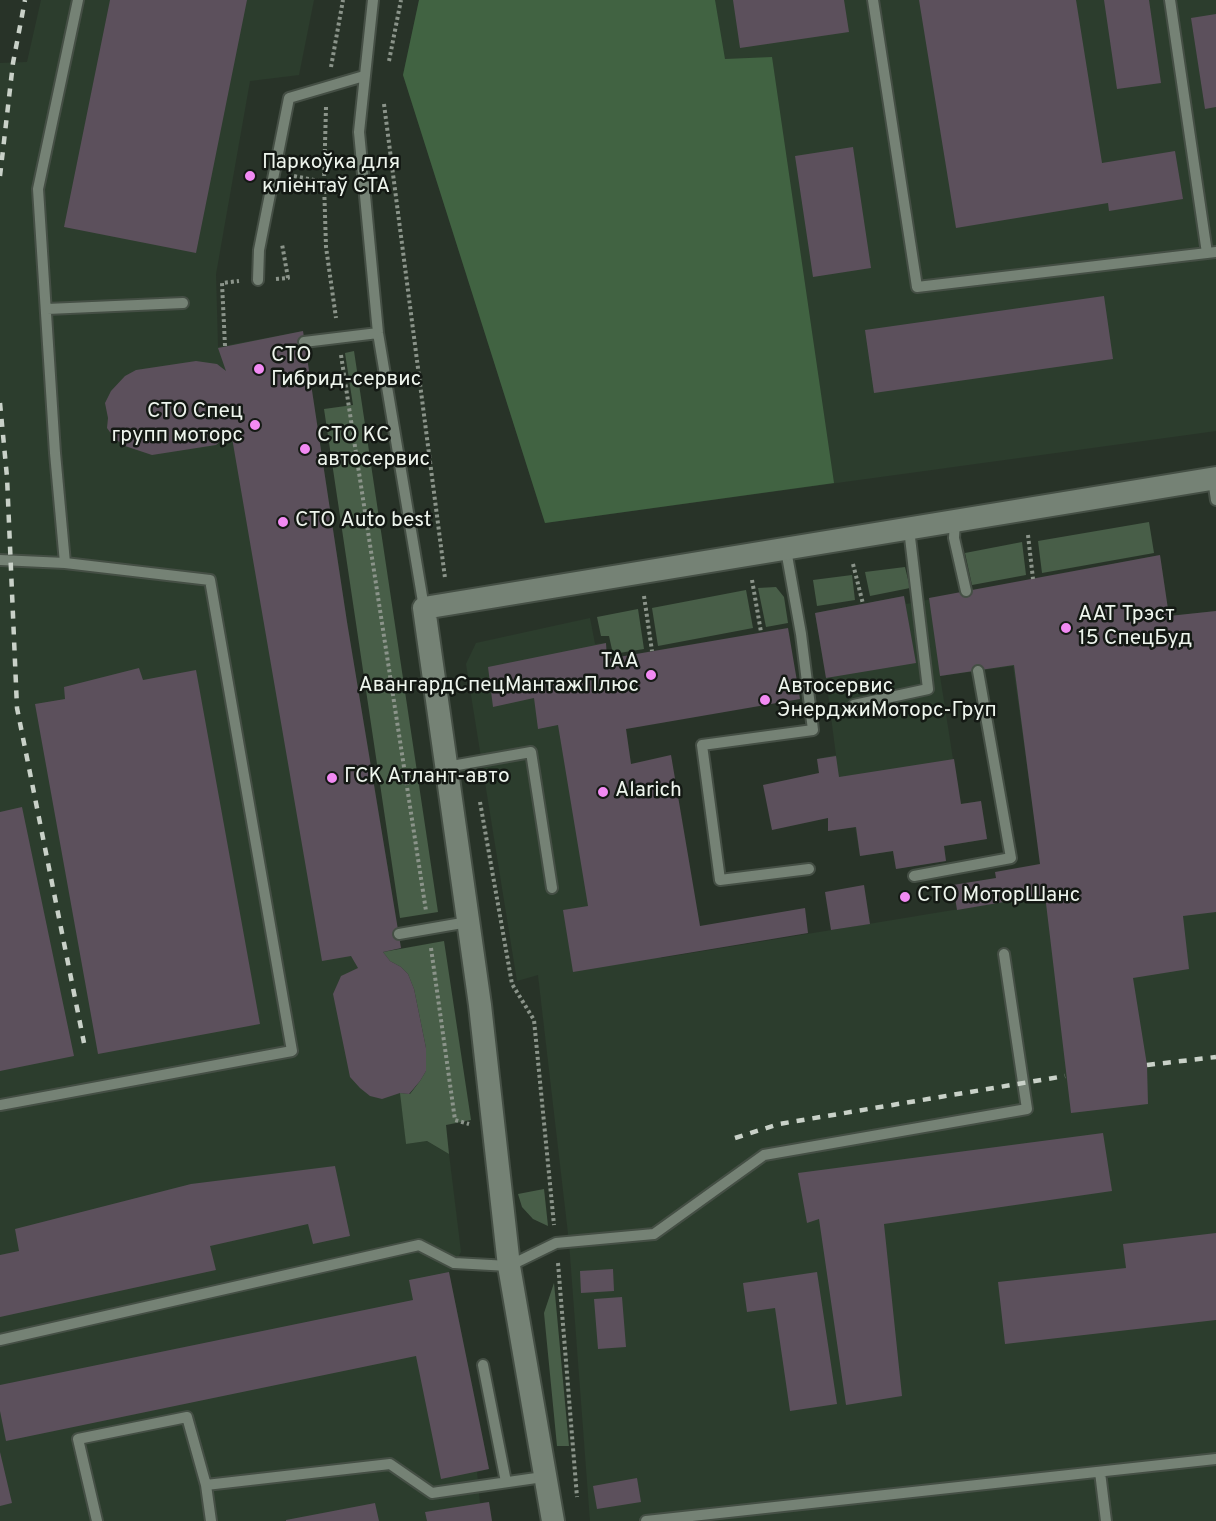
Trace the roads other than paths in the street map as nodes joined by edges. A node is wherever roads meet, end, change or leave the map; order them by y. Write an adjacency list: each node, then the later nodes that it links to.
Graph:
1 (78, 0): 9 (lane)
2 (373, 0): 5 (lane)
3 (873, 0): 6 (lane)
4 (1170, 0): 6 (lane)
5 (364, 76): 7 (lane); 10 (lane)
6 (1211, 252)
7 (258, 280)
8 (183, 303): 9 (lane)
9 (47, 309): 17 (lane)
10 (378, 333): 11 (lane); 19 (lane)
11 (304, 342)
12 (1215, 486): 13 (street)
13 (955, 521): 14 (street); 18 (lane)
14 (909, 529): 15 (street); 21 (lane)
15 (786, 550): 19 (street); 23 (lane)
16 (0, 560): 17 (lane)
17 (65, 563): 29 (lane)
18 (966, 591)
19 (424, 608): 22 (street)
20 (978, 671): 24 (lane)
21 (854, 705)
22 (446, 767): 25 (lane); 26 (street)
23 (808, 869)
24 (914, 876)
25 (552, 888)
26 (468, 922): 27 (lane); 30 (street)
27 (399, 934)
28 (1004, 954): 30 (lane)
29 (0, 1105)
30 (509, 1266): 31 (lane); 35 (street)
31 (0, 1340)
32 (483, 1365): 36 (lane)
33 (1216, 1459): 34 (lane)
34 (1100, 1472): 41 (lane); 42 (lane)
35 (543, 1477): 36 (lane); 40 (street)
36 (506, 1482): 37 (lane)
37 (206, 1485): 38 (lane); 39 (lane)
38 (97, 1521)
39 (211, 1521)
40 (552, 1521)
41 (646, 1521)
42 (1106, 1521)

